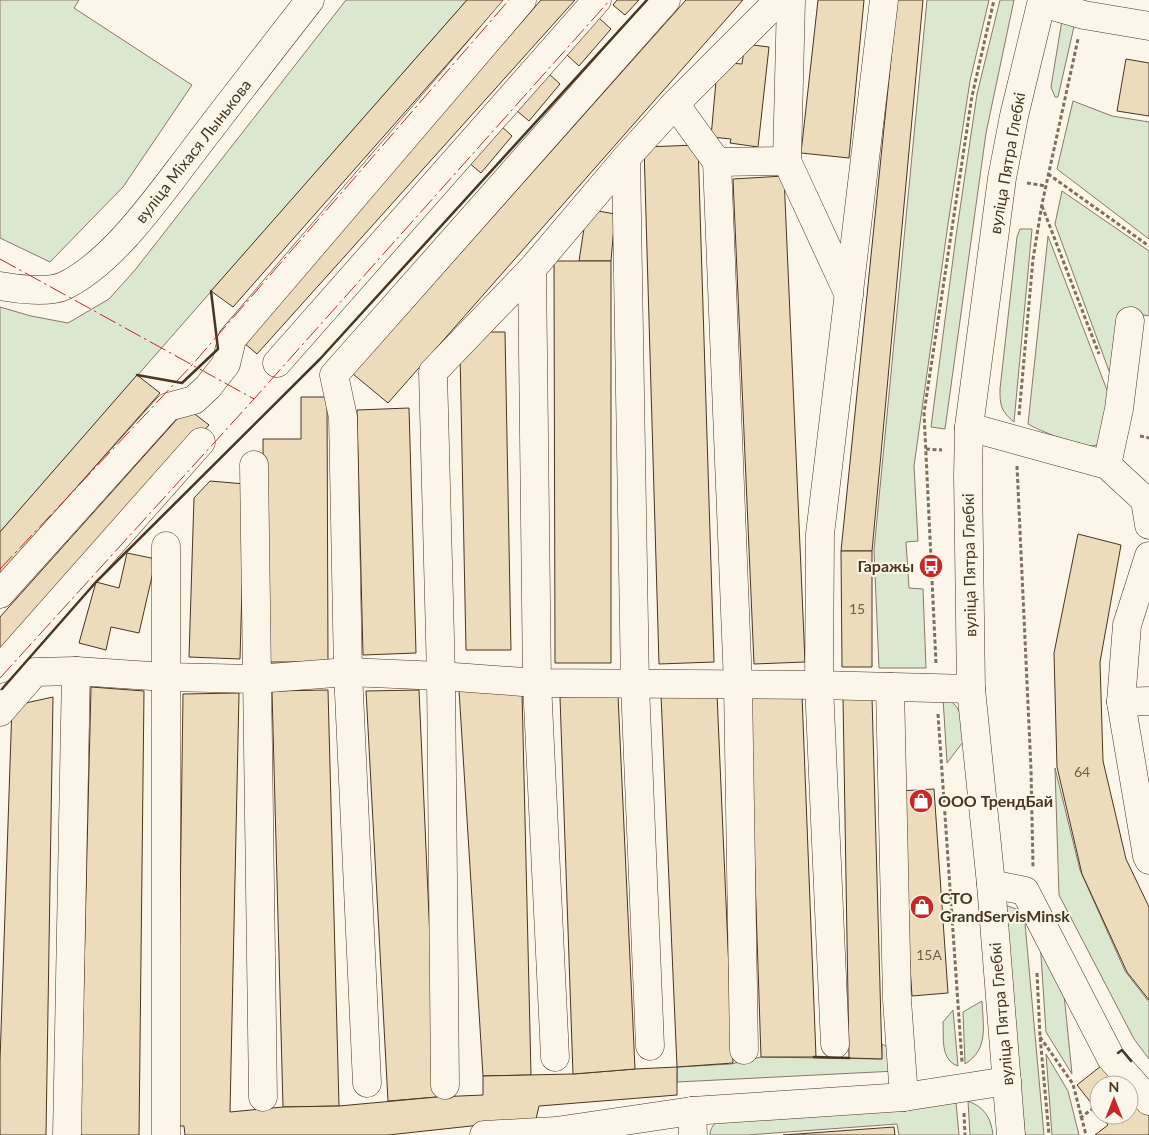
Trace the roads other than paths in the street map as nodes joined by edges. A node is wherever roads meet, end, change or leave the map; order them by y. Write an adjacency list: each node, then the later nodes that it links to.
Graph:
1 (310, 0): 15 (main road, вуліца Міхася Лынькова)
2 (522, 0): 26 (main road)
3 (597, 0): 18 (main road)
4 (666, 0): 29 (main road)
5 (779, 0): 10 (main road)
6 (792, 0): 12 (main road)
7 (884, 0): 16 (main road)
8 (1042, 1): 9 (main road); 19 (main road, вуліца Пятра Глебкі)
9 (1149, 26)
10 (675, 104): 11 (main road); 13 (main road)
11 (626, 158): 14 (main road); 34 (main road)
12 (787, 161): 13 (main road); 16 (main road)
13 (717, 162): 35 (main road)
14 (532, 269): 30 (main road); 33 (main road)
15 (0, 286)
16 (849, 295): 36 (main road)
17 (1130, 321): 22 (main road)
18 (277, 363)
19 (969, 427): 22 (main road); 38 (main road, вуліца Пятра Глебкі)
20 (200, 442): 27 (main road)
21 (254, 465): 32 (main road)
22 (1107, 465): 23 (main road)
23 (1148, 508)
24 (166, 546): 31 (main road)
25 (1149, 556): 40 (main road)
26 (0, 594)
27 (0, 669)
28 (76, 671): 31 (main road); 41 (main road); 55 (main road)
29 (348, 672): 30 (main road); 32 (main road); 49 (main road)
30 (441, 676): 33 (main road); 50 (main road)
31 (166, 677): 32 (main road); 56 (main road)
32 (256, 679): 51 (main road)
33 (538, 683): 34 (main road); 47 (main road)
34 (636, 685): 35 (main road); 45 (main road)
35 (738, 685): 36 (main road); 46 (main road)
36 (819, 686): 37 (main road); 44 (main road)
37 (890, 687): 38 (main road); 52 (main road)
38 (971, 689): 43 (main road, вуліца Пятра Глебкі)
39 (1149, 701): 40 (main road)
40 (1122, 702): 42 (main road)
41 (0, 712)
42 (1149, 860)
43 (991, 884): 48 (main road, вуліца Пятра Глебкі); 53 (main road)
44 (835, 1044)
45 (650, 1046)
46 (744, 1050)
47 (554, 1057)
48 (1007, 1081): 52 (main road); 58 (main road, вуліца Пятра Глебкі)
49 (367, 1083)
50 (445, 1085)
51 (263, 1097)
52 (904, 1097): 54 (main road)
53 (1149, 1101)
54 (692, 1123): 57 (main road)
55 (67, 1135)
56 (166, 1135)
57 (484, 1135)
58 (1011, 1135)

